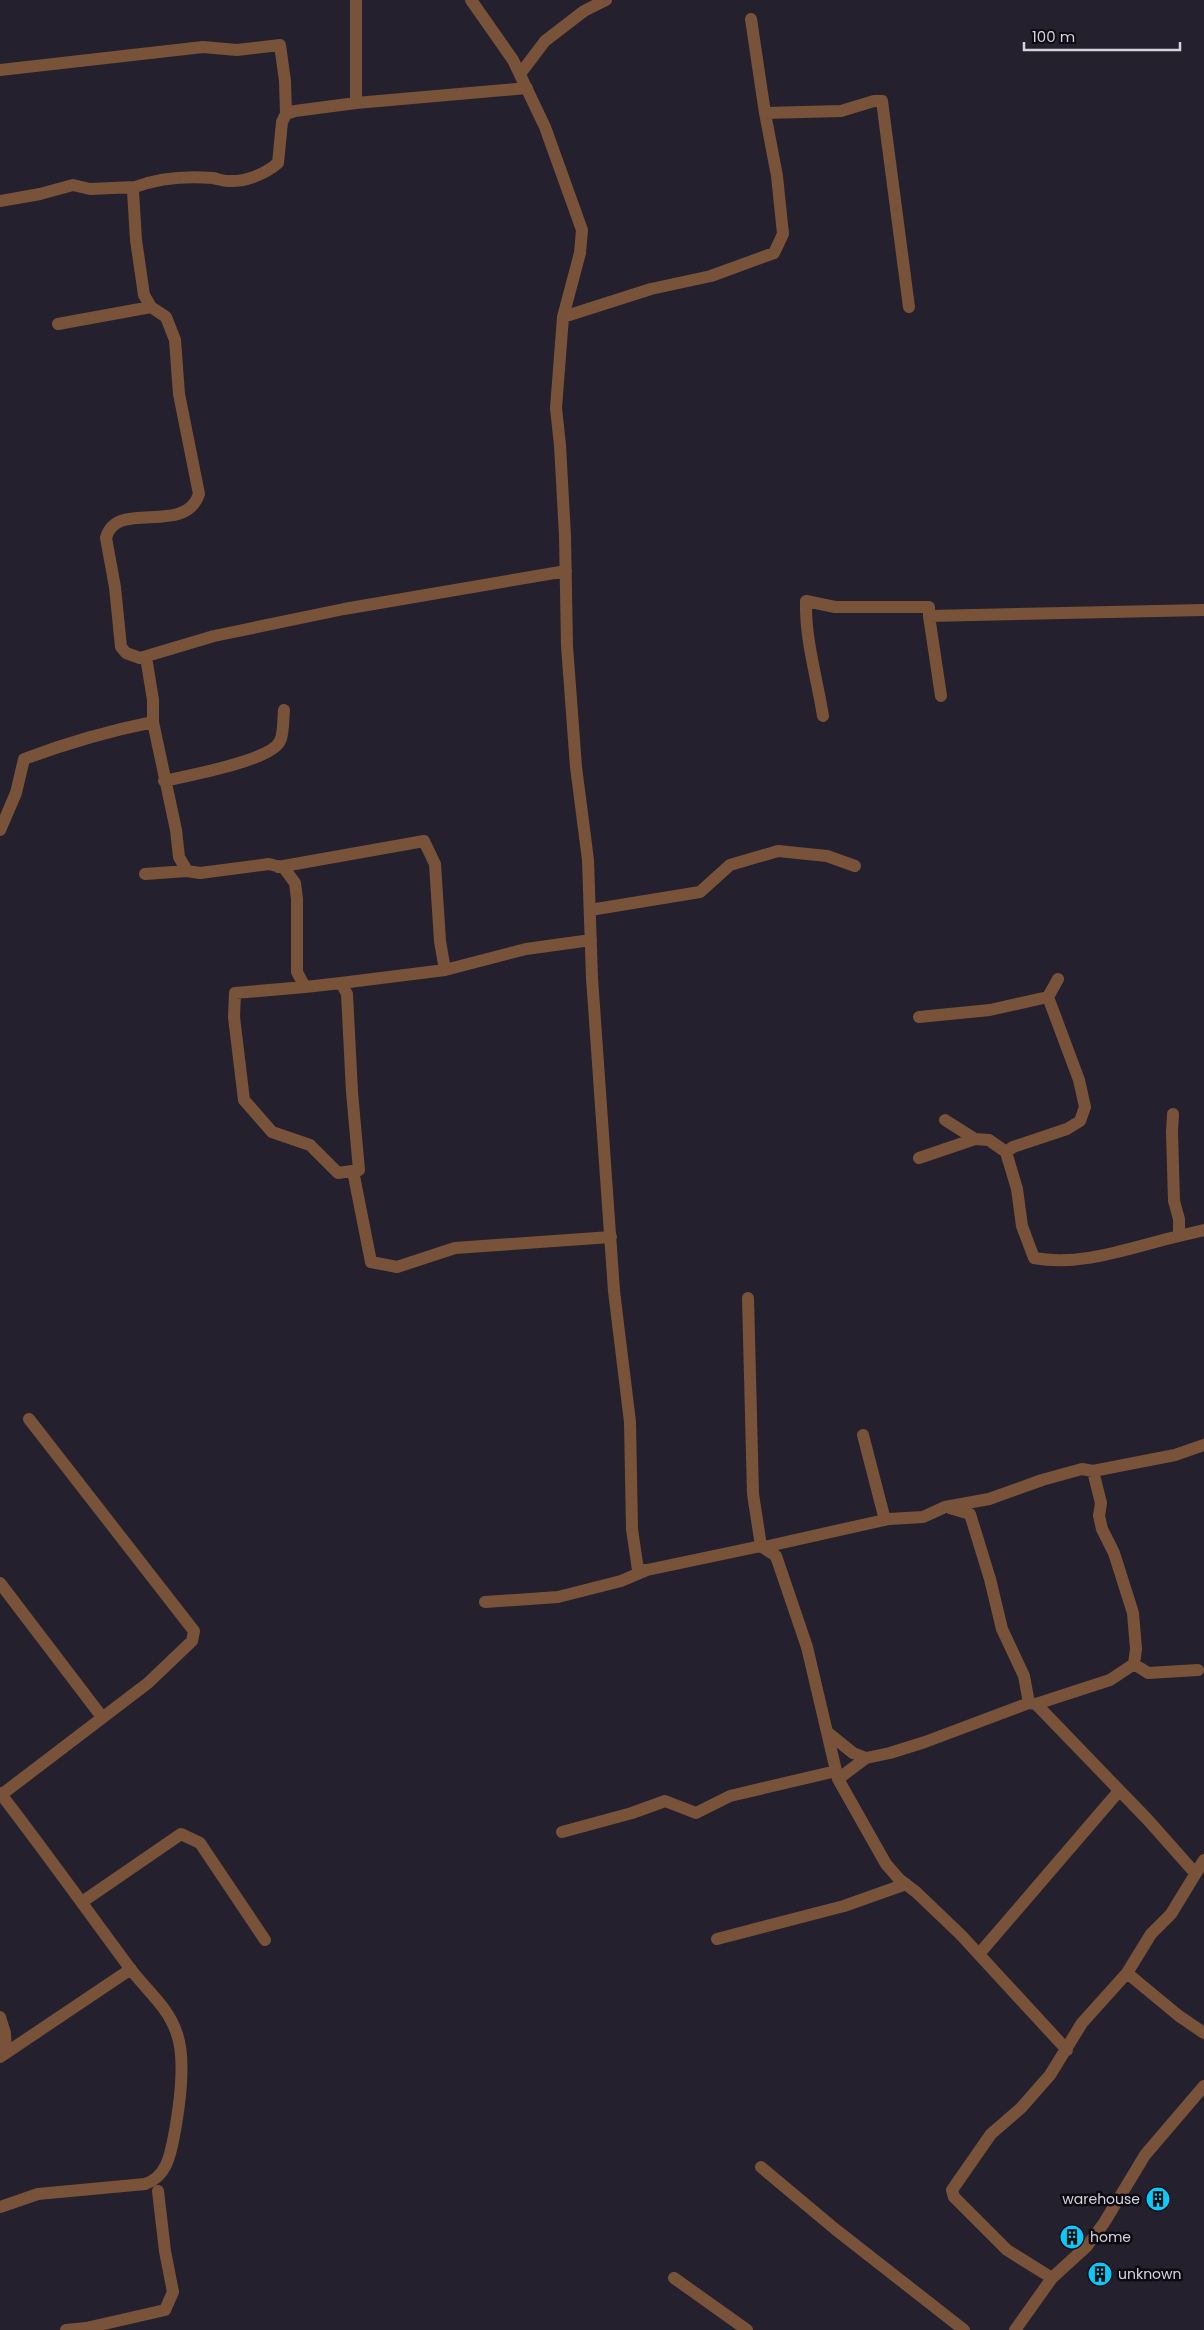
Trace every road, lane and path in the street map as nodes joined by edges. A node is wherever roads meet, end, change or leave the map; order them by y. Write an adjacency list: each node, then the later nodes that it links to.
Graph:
1 (356, 0): 8 (street)
2 (471, 0): 6 (street)
3 (606, 0): 6 (street)
4 (751, 20): 9 (street)
5 (0, 70): 10 (street)
6 (520, 74): 7 (street)
7 (527, 88): 8 (street); 15 (street)
8 (356, 103): 10 (street)
9 (765, 113): 13 (street); 15 (street)
10 (286, 114): 11 (street)
11 (135, 187): 12 (street); 14 (street)
12 (0, 200)
13 (909, 307)
14 (151, 308): 16 (street); 20 (street)
15 (563, 317): 17 (street)
16 (58, 324)
17 (566, 571): 20 (street); 31 (street)
18 (1204, 610): 19 (street)
19 (929, 616): 21 (street); 23 (street)
20 (146, 657): 24 (street)
21 (941, 696)
22 (284, 710): 25 (street)
23 (823, 716)
24 (153, 722): 25 (street); 26 (street)
25 (164, 781): 29 (street)
26 (0, 830)
27 (856, 866): 31 (street)
28 (278, 867): 29 (street); 33 (street); 36 (street)
29 (187, 871): 30 (street)
30 (146, 874)
31 (590, 910): 32 (street)
32 (591, 940): 33 (street); 47 (street)
33 (445, 970): 35 (street)
34 (1058, 978): 37 (street)
35 (341, 983): 36 (street); 44 (street)
36 (305, 987): 44 (street)
37 (1048, 997): 38 (street); 42 (street)
38 (918, 1017)
39 (1173, 1114): 46 (street)
40 (944, 1120): 41 (street)
41 (975, 1139): 42 (street); 43 (street)
42 (1006, 1152): 46 (street)
43 (919, 1158)
44 (353, 1171): 47 (street)
45 (1204, 1230): 46 (street)
46 (1179, 1236)
47 (610, 1237): 56 (street)
48 (748, 1298): 55 (street)
49 (29, 1419): 62 (street)
50 (863, 1435): 54 (street)
51 (1204, 1445): 52 (street)
52 (1093, 1471): 53 (street); 59 (street)
53 (945, 1507): 54 (street); 61 (street)
54 (885, 1520): 55 (street)
55 (762, 1546): 56 (street); 63 (street)
56 (646, 1570): 58 (street)
57 (0, 1583): 62 (street)
58 (485, 1602)
59 (1134, 1664): 60 (street); 61 (street)
60 (1197, 1670)
61 (1032, 1703): 64 (street); 66 (street)
62 (102, 1717): 67 (street)
63 (827, 1732): 64 (street); 65 (street)
64 (866, 1758): 65 (street)
65 (837, 1775): 68 (street); 71 (street)
66 (1119, 1790): 70 (street); 75 (street)
67 (1, 1794): 72 (street)
68 (562, 1832)
69 (1204, 1860): 70 (street)
70 (1195, 1873): 77 (street)
71 (906, 1884): 73 (street); 75 (street)
72 (82, 1902): 74 (street); 76 (street)
73 (717, 1939)
74 (265, 1940)
75 (979, 1954): 80 (street)
76 (130, 1970): 81 (street); 85 (street)
77 (1127, 1973): 79 (street); 80 (street)
78 (0, 2017): 81 (street)
79 (1204, 2033)
80 (1067, 2050): 87 (street)
81 (3, 2055)
82 (1204, 2086): 87 (street)
83 (761, 2167): 91 (street)
84 (158, 2190): 88 (street)
85 (0, 2207)
86 (674, 2278): 90 (street)
87 (1052, 2278): 92 (street)
88 (86, 2329): 89 (street)
89 (66, 2330)
90 (748, 2330)
91 (964, 2330)
92 (1015, 2330)

